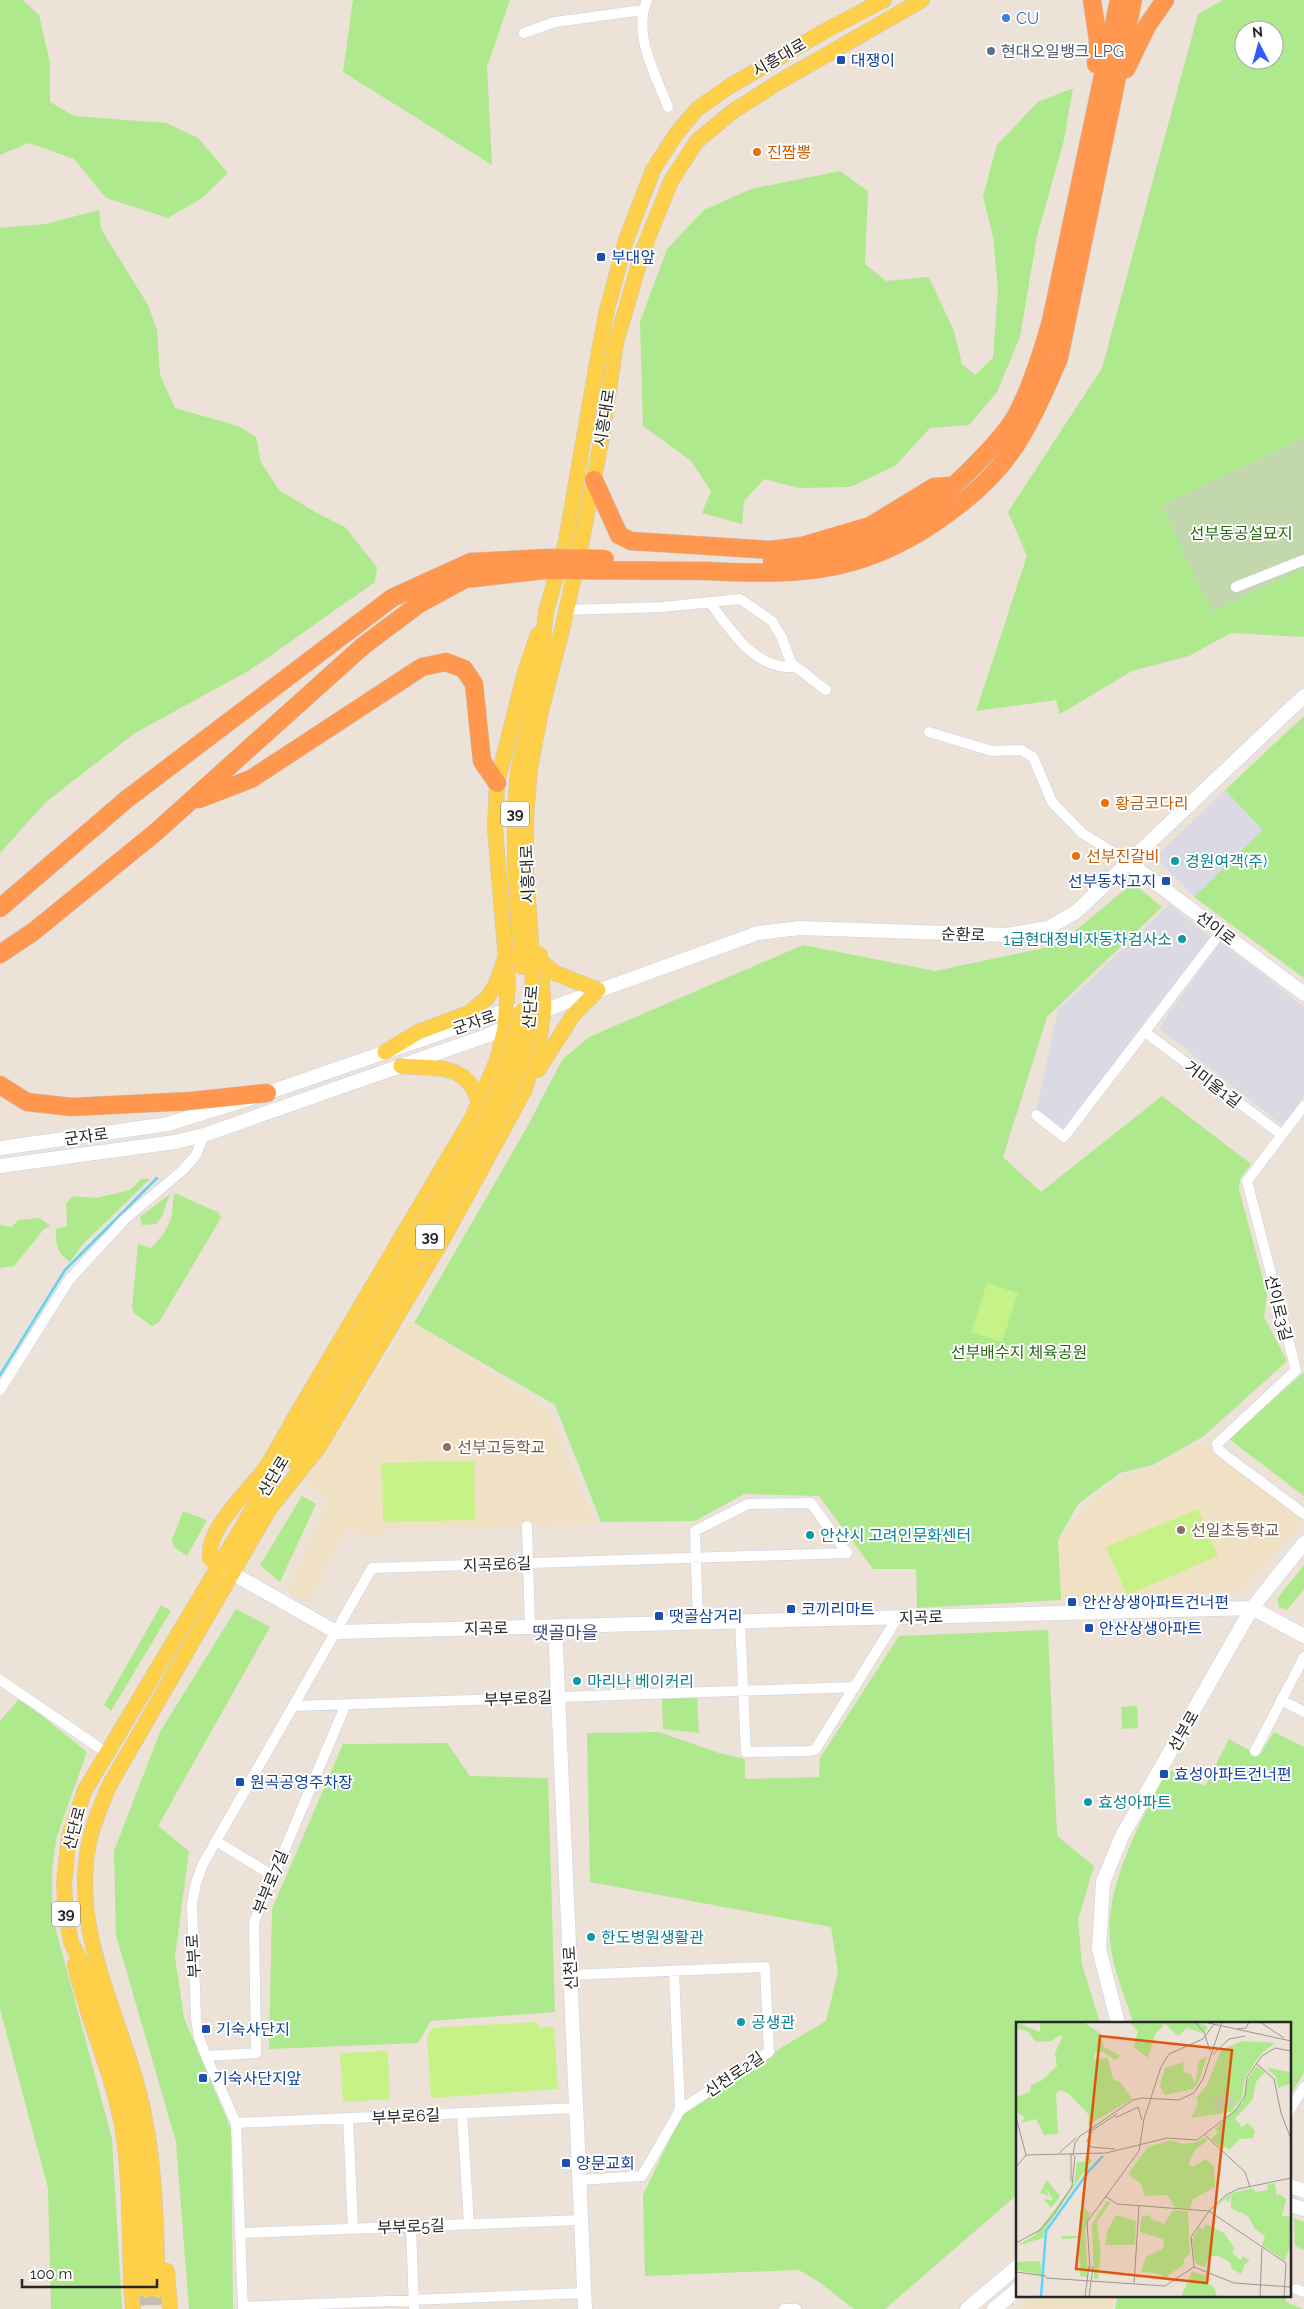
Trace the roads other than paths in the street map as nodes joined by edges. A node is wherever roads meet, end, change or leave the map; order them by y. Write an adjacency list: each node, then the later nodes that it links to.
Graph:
1 (884, 0): 20 (main road, 시흥대로 / 39)
2 (922, 0): 12 (main road, 시흥대로 / 39)
3 (1092, 0): 10 (highway)
4 (1119, 0): 10 (highway)
5 (1133, 0): 11 (highway)
6 (1165, 0): 11 (highway)
7 (645, 5): 8 (street); 9 (street)
8 (524, 32)
9 (668, 107)
10 (1092, 125): 13 (highway)
11 (1102, 151): 16 (highway)
12 (594, 480): 13 (highway); 19 (main road, 시흥대로 / 39)
13 (954, 485): 16 (highway)
14 (1304, 560): 17 (street)
15 (545, 564): 16 (highway, bridge); 28 (highway); 30 (highway)
16 (707, 566)
17 (1236, 587)
18 (710, 603): 19 (street); 23 (street); 24 (street)
19 (567, 610): 21 (main road, 시흥대로 / 39)
20 (546, 612): 22 (main road, 시흥대로 / 39); 27 (main road)
21 (562, 630): 22 (main road, 시흥대로 / 39); 35 (main road)
22 (547, 664): 35 (main road, 시흥대로 / 39)
23 (790, 666)
24 (826, 690)
25 (1304, 696): 29 (main road, 순환로)
26 (929, 732): 29 (street)
27 (496, 783): 28 (highway); 34 (main road)
28 (189, 802): 31 (highway)
29 (1128, 862): 32 (main road, 선이로); 37 (main road, 순환로)
30 (0, 908)
31 (33, 932): 33 (highway); 36 (highway)
32 (1221, 932): 38 (main road, 선이로); 43 (street)
33 (0, 954)
34 (507, 958): 35 (main road); 40 (main road); 45 (main road)
35 (532, 966): 37 (main road); 39 (main road); 63 (main road, 산단로 / 39, bridge)
36 (0, 969)
37 (598, 990): 39 (main road, 순환로); 51 (main road)
38 (1304, 994)
39 (544, 1009): 40 (main road, 군자로); 42 (main road, 군자로); 48 (main road)
40 (506, 1012): 41 (main road, 군자로); 42 (main road)
41 (466, 1025): 44 (main road); 45 (main road, 군자로)
42 (505, 1028): 44 (main road, 군자로); 46 (main road)
43 (1145, 1032): 54 (street); 56 (street, 거미울1길)
44 (471, 1041): 47 (main road, 군자로)
45 (385, 1052): 50 (main road, 군자로)
46 (496, 1063): 48 (main road); 52 (main road)
47 (401, 1066): 52 (main road); 55 (main road, 군자로)
48 (530, 1074): 51 (main road)
49 (0, 1085): 50 (highway)
50 (267, 1093): 57 (main road, 군자로)
51 (523, 1094): 63 (main road)
52 (479, 1104): 62 (main road)
53 (1304, 1106): 56 (street, 선이로3길)
54 (1036, 1115)
55 (204, 1134): 58 (main road, 군자로); 61 (street)
56 (1282, 1135): 64 (street, 선이로3길)
57 (0, 1148)
58 (36, 1161): 59 (main road, 군자로); 60 (main road)
59 (0, 1166)
60 (0, 1172)
61 (0, 1390)
62 (288, 1430): 63 (main road); 69 (main road)
63 (264, 1504): 69 (main road, 산단로 / 39); 70 (main road, 산단로 / 39)
64 (1304, 1514)
65 (527, 1526): 68 (street)
66 (1304, 1543): 71 (main road, 선부로)
67 (696, 1558): 67 (street, 지곡로6길); 68 (street, 지곡로6길); 74 (street)
68 (528, 1563): 76 (street); 77 (street, 지곡로6길)
69 (218, 1566): 70 (main road); 89 (main road, 산단로 / 39)
70 (234, 1574): 77 (main road); 92 (main road, 산단로 / 39)
71 (1252, 1608): 72 (main road, 지곡로); 78 (main road, 지곡로); 95 (main road, 선부로)
72 (898, 1617): 73 (main road, 지곡로); 81 (street)
73 (740, 1622): 74 (main road, 지곡로); 82 (street)
74 (698, 1623): 75 (main road, 지곡로)
75 (555, 1626): 76 (main road, 지곡로); 83 (main road, 신천로)
76 (530, 1627): 77 (main road, 지곡로)
77 (336, 1632): 86 (street, 부부로)
78 (1304, 1636)
79 (1304, 1657): 84 (street)
80 (0, 1680): 89 (street)
81 (855, 1687): 82 (street, 부부로8길); 82 (street)
82 (744, 1691): 83 (street, 부부로8길)
83 (558, 1697): 85 (street, 부부로8길); 94 (main road, 신천로)
84 (1282, 1700): 87 (street); 88 (street)
85 (346, 1704): 86 (street, 부부로8길); 91 (street, 부부로7길)
86 (293, 1706): 90 (street, 부부로)
87 (1304, 1712)
88 (1255, 1751)
89 (106, 1753): 115 (main road, 산단로 / 39)
90 (216, 1841): 91 (street); 96 (street, 부부로)
91 (272, 1875): 96 (street, 부부로7길)
92 (90, 1935): 115 (main road, 산단로 / 39); 119 (main road)
93 (674, 1971): 94 (street, 신천로2길); 100 (street, 신천로2길); 100 (street, 신천로2길)
94 (570, 1975): 99 (main road, 신천로)
95 (1118, 2022)
96 (206, 2056): 103 (street, 부부로)
97 (1304, 2087): 98 (street)
98 (1292, 2107)
99 (576, 2108): 101 (street, 부부로6길); 104 (main road, 신천로)
100 (680, 2110): 104 (street, 신천로2길)
101 (462, 2113): 102 (street, 부부로6길); 108 (street)
102 (348, 2118): 103 (street, 부부로6길); 110 (street)
103 (236, 2124): 111 (street, 부부로)
104 (580, 2180): 107 (main road, 신천로)
105 (1292, 2187): 106 (main road)
106 (1304, 2191)
107 (581, 2220): 108 (street, 부부로5길); 114 (main road, 신천로)
108 (469, 2224): 109 (street, 부부로5길)
109 (411, 2226): 110 (street, 부부로5길); 116 (street)
110 (353, 2228): 111 (street, 부부로5길)
111 (240, 2233): 117 (street, 부부로)
112 (1016, 2268): 123 (main road)
113 (1016, 2291): 124 (main road)
114 (584, 2292): 116 (street); 120 (main road, 신천로)
115 (142, 2296): 118 (main road)
116 (414, 2304): 117 (street)
117 (243, 2308)
118 (139, 2309)
119 (170, 2309)
120 (585, 2309)
121 (784, 2309): 122 (street)
122 (796, 2309)
123 (967, 2309)
124 (994, 2309)

